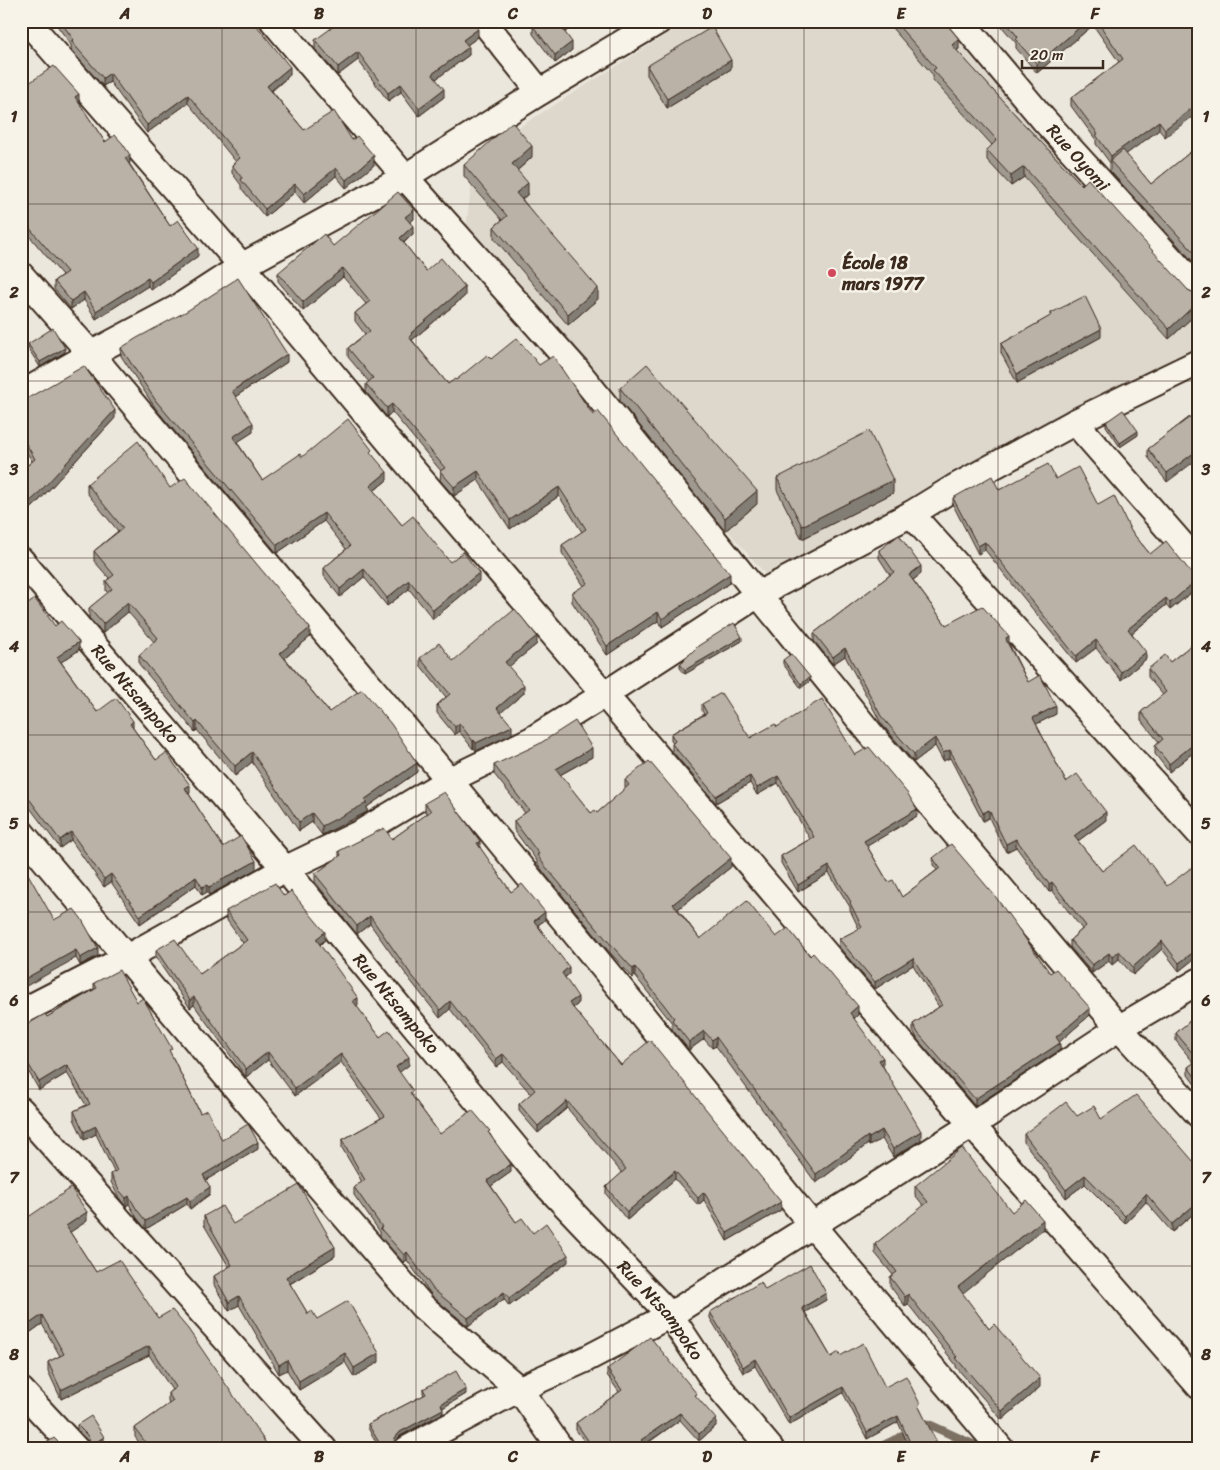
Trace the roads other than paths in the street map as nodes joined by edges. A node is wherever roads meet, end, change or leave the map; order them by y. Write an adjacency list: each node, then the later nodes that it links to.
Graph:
1 (27, 21): 8 (street)
2 (273, 21): 7 (street)
3 (483, 21): 6 (street)
4 (660, 21): 6 (street)
5 (961, 21): 10 (street, Rue Oyomi)
6 (540, 92): 7 (street)
7 (405, 177): 8 (street); 18 (street)
8 (242, 266): 11 (street); 19 (street)
9 (21, 275): 11 (street)
10 (1199, 290)
11 (91, 354): 13 (street); 20 (street)
12 (1199, 362): 14 (street)
13 (21, 394)
14 (1075, 422): 15 (street); 17 (street)
15 (911, 514): 18 (street); 22 (street)
16 (21, 560): 23 (street, Rue Ntsampoko)
17 (1199, 564)
18 (759, 594): 19 (street); 27 (street)
19 (605, 694): 20 (street); 30 (street)
20 (449, 780): 23 (street); 31 (street)
21 (21, 832): 24 (street)
22 (1199, 834)
23 (285, 869): 24 (street); 32 (street, Rue Ntsampoko)
24 (126, 958): 26 (street); 34 (street)
25 (1199, 981): 27 (street)
26 (21, 1012)
27 (1119, 1028): 29 (street); 30 (street)
28 (21, 1110): 37 (street)
29 (1199, 1116)
30 (972, 1125): 31 (street); 33 (street)
31 (812, 1225): 32 (street); 41 (street)
32 (670, 1315): 34 (street); 40 (street, Rue Ntsampoko)
33 (1199, 1386)
34 (518, 1389): 38 (street); 39 (street)
35 (21, 1390): 36 (street)
36 (76, 1449)
37 (324, 1449)
38 (408, 1449)
39 (561, 1449)
40 (771, 1449)
41 (1001, 1449)

